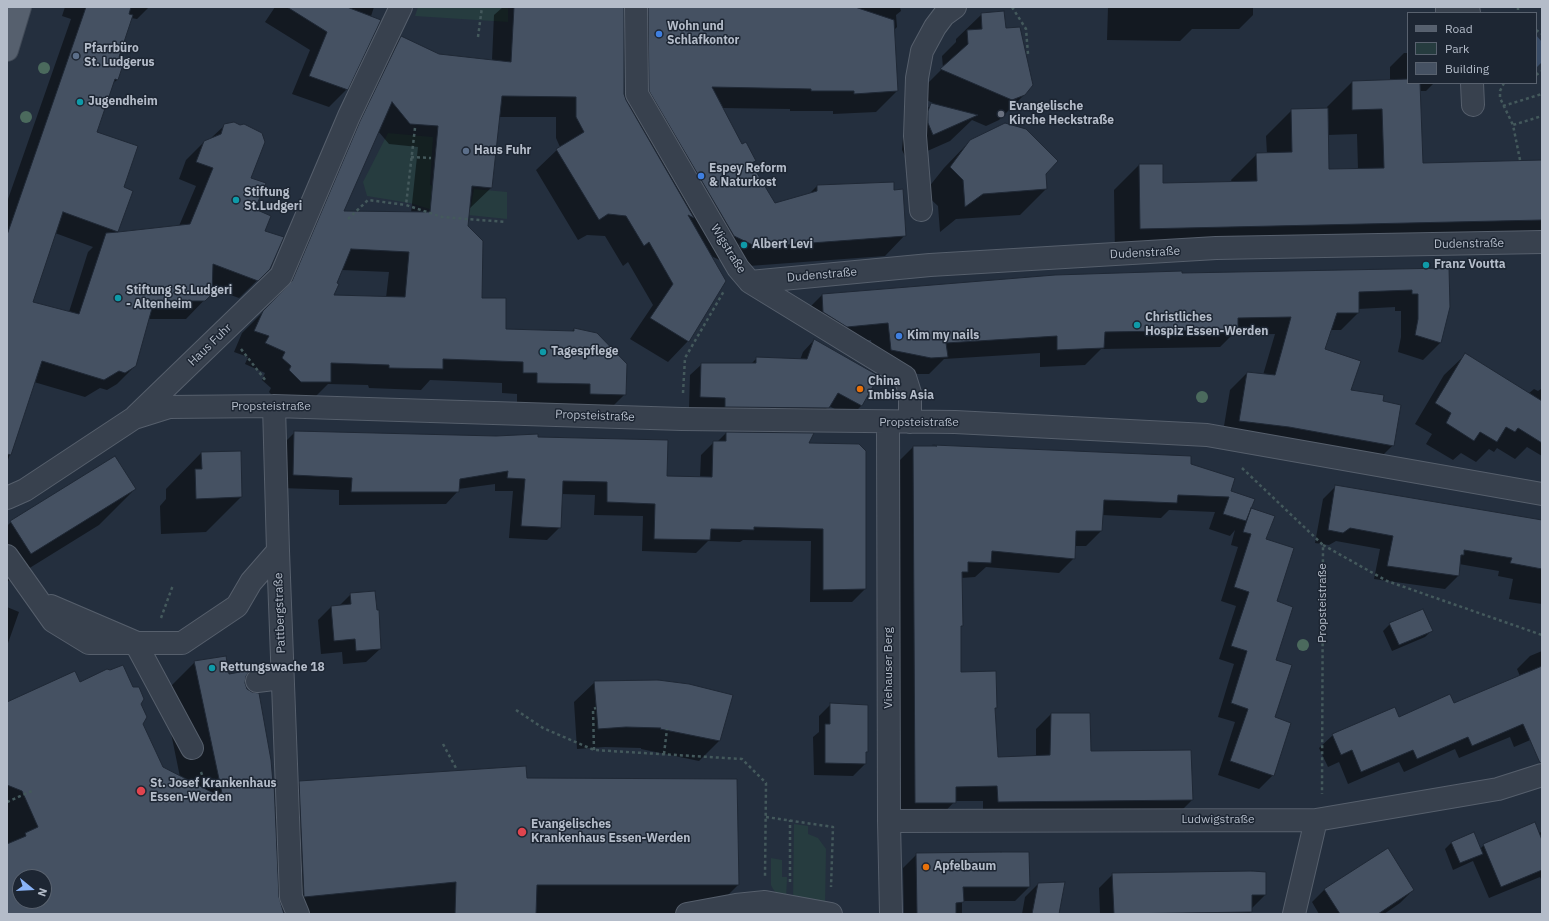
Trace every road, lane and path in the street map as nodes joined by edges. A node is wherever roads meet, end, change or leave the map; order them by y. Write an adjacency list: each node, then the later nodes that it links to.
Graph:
1 (401, 7): 29 (street, Haus Fuhr)
2 (482, 7): 7 (path)
3 (636, 7): 26 (street, Wigstraße)
4 (955, 7): 22 (street)
5 (1012, 7): 9 (path)
6 (17, 11): 8 (main road)
7 (478, 37)
8 (7, 50)
9 (1028, 54)
10 (1472, 84): 13 (street)
11 (1504, 84): 14 (path)
12 (1542, 94): 14 (path)
13 (1473, 105)
14 (1503, 106): 16 (path)
15 (1542, 116): 16 (path)
16 (1513, 125): 20 (path)
17 (415, 128): 18 (path)
18 (412, 157): 19 (path); 21 (path)
19 (431, 158)
20 (1520, 160)
21 (406, 205): 23 (path); 24 (path)
22 (921, 210)
23 (348, 219)
24 (506, 222)
25 (1542, 242): 26 (street, Dudenstraße)
26 (744, 275): 30 (path); 31 (street, Wigstraße)
27 (238, 345): 28 (path)
28 (274, 406): 29 (street, Propsteistraße); 30 (street, Propsteistraße); 37 (street, Pattbergstraße)
29 (134, 418): 35 (street, Propsteistraße)
30 (682, 419): 32 (street, Propsteistraße)
31 (910, 422): 32 (street, Propsteistraße); 34 (street, Propsteistraße)
32 (888, 423): 58 (street, Viehauser Berg)
33 (1236, 462): 36 (path)
34 (1542, 494)
35 (7, 498)
36 (1323, 545): 40 (path); 57 (path, Propsteistraße)
37 (278, 551): 41 (street); 42 (street, Pattbergstraße)
38 (7, 556): 41 (street)
39 (173, 585): 41 (path)
40 (1542, 635)
41 (144, 642): 48 (street)
42 (282, 678): 43 (street); 61 (street, Pattbergstraße)
43 (257, 681)
44 (596, 708): 49 (path)
45 (516, 710): 49 (path)
46 (667, 729): 50 (path)
47 (443, 744): 51 (path)
48 (192, 748)
49 (594, 750): 50 (path)
50 (664, 754): 55 (path)
51 (457, 770)
52 (1542, 776): 57 (street, Ludwigstraße)
53 (34, 790): 54 (path)
54 (7, 802)
55 (766, 817): 56 (path); 59 (path)
56 (790, 820): 60 (path); 63 (path)
57 (1316, 820): 58 (street, Ludwigstraße); 65 (street)
58 (889, 821): 64 (street, Viehauser Berg)
59 (765, 902): 60 (street); 62 (street)
60 (790, 907): 63 (street)
61 (298, 914)
62 (687, 914)
63 (831, 914)
64 (891, 914)
65 (1294, 914)

